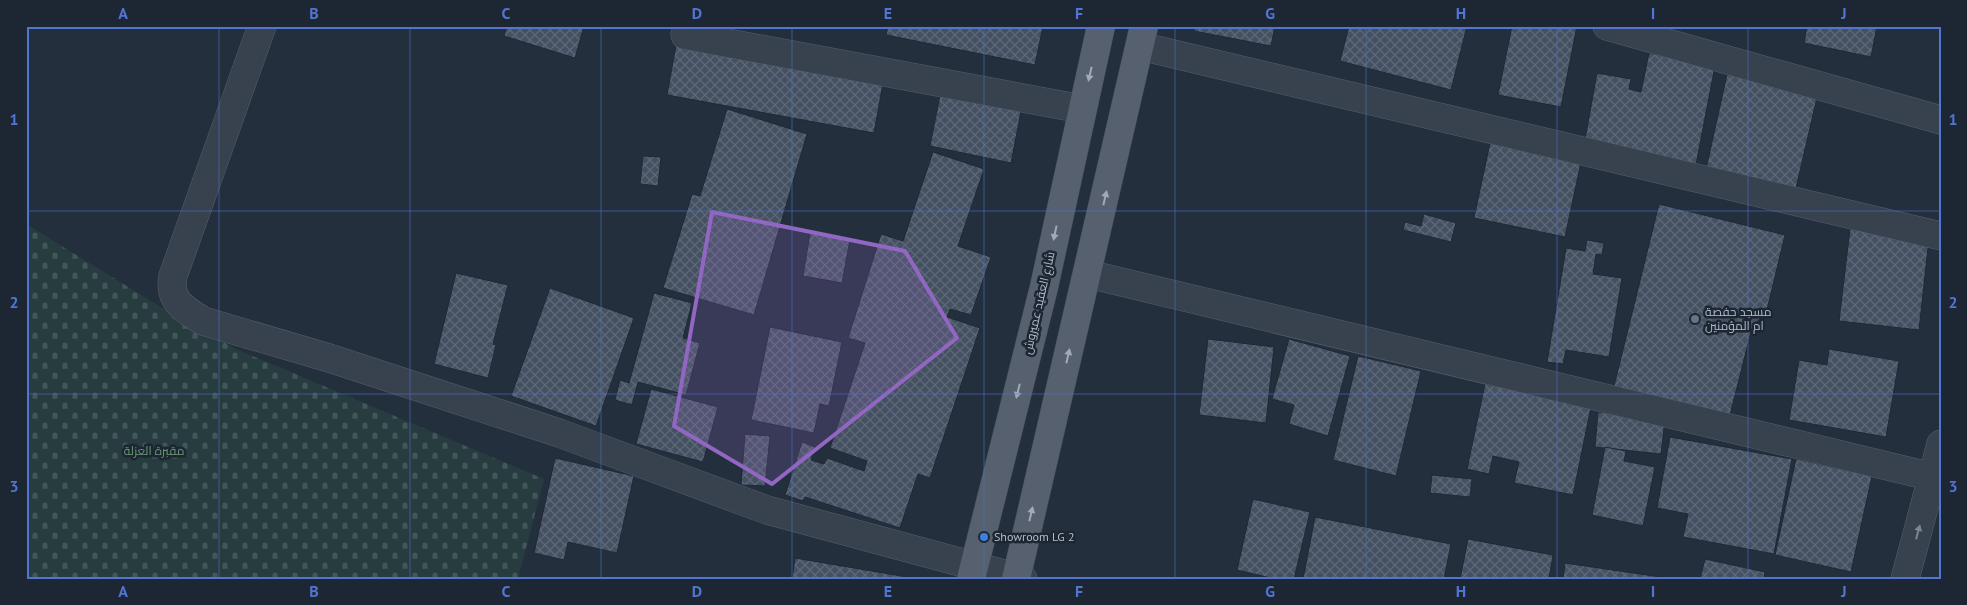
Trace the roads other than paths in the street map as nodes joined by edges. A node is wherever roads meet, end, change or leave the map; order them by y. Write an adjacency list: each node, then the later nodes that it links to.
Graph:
1 (262, 26): 12 (street)
2 (1100, 26): 6 (main road, شارع العقيد عميروش, one-way to 6)
3 (1607, 26): 7 (street)
4 (686, 35): 6 (street)
5 (1142, 36): 8 (street); 9 (main road, one-way to 5)
6 (1082, 109): 12 (main road, شارع العقيد عميروش, one-way to 12)
7 (1941, 120)
8 (1941, 236)
9 (1088, 274): 11 (street); 13 (main road, one-way to 9)
10 (1941, 444): 11 (street)
11 (1933, 477): 14 (street, one-way to 11)
12 (972, 572): 13 (street)
13 (1018, 578)
14 (1905, 579)

